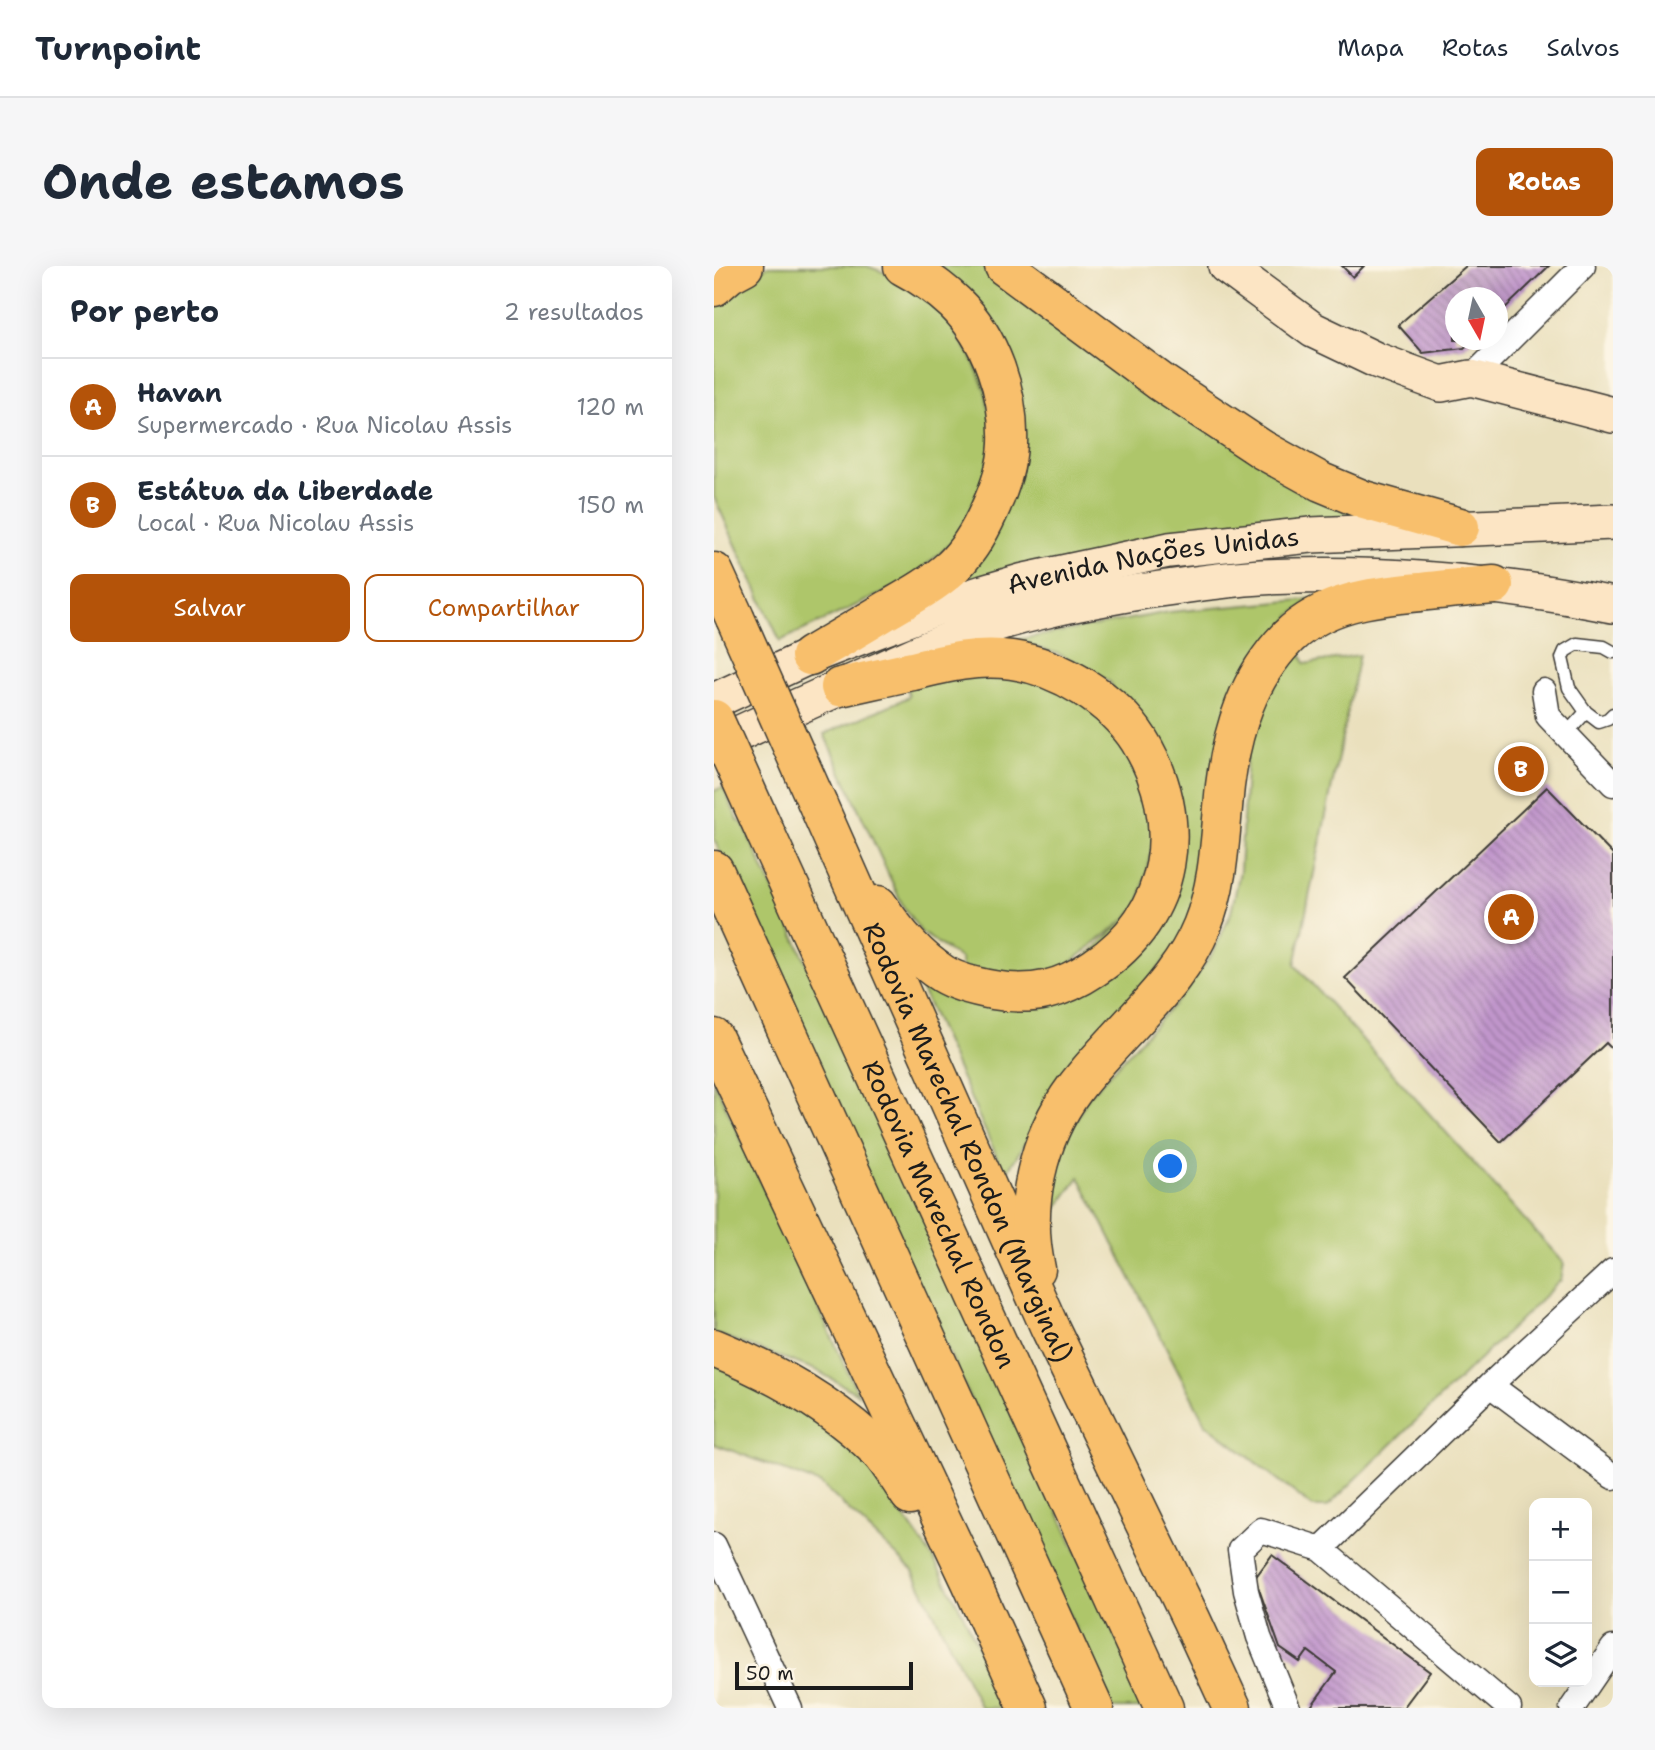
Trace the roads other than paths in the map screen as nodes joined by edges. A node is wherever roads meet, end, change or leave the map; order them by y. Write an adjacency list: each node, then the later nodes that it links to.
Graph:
1 (744, 266): 6 (highway)
2 (903, 266): 17 (highway)
3 (1004, 266): 10 (highway)
4 (1226, 266): 7 (main road)
5 (1583, 266): 7 (street)
6 (714, 286)
7 (1471, 378): 8 (main road)
8 (1613, 415)
9 (1613, 522): 10 (main road, Avenida Nações Unidas)
10 (1460, 527): 17 (main road, Avenida Nações Unidas)
11 (714, 572): 27 (highway, Rodovia Marechal Rondon (Marginal), bridge)
12 (1494, 585): 13 (main road, Avenida Nações Unidas); 18 (main road, Avenida Nações Unidas); 31 (highway)
13 (1551, 592): 14 (main road, Avenida Nações Unidas); 15 (main road, Avenida Nações Unidas)
14 (1613, 605)
15 (1613, 619)
16 (1613, 652): 21 (lane)
17 (810, 656): 20 (main road, Avenida Nações Unidas)
18 (840, 687): 25 (main road, Avenida Nações Unidas); 27 (highway)
19 (1545, 691): 24 (street)
20 (714, 701)
21 (1586, 712): 22 (lane); 24 (lane)
22 (1613, 714)
23 (714, 719): 42 (highway, Rodovia Marechal Rondon, bridge)
24 (1566, 734): 26 (street)
25 (714, 745)
26 (1613, 784)
27 (820, 810): 31 (highway, Rodovia Marechal Rondon (Marginal))
28 (714, 870): 41 (highway)
29 (714, 1038): 37 (highway)
30 (1613, 1271): 33 (street)
31 (1049, 1326): 43 (highway, Rodovia Marechal Rondon (Marginal))
32 (714, 1348): 37 (highway)
33 (1490, 1385): 34 (street); 36 (street)
34 (1613, 1477)
35 (714, 1545): 39 (street)
36 (1321, 1549): 44 (street); 45 (street)
37 (971, 1582): 40 (highway)
38 (1613, 1648): 46 (street)
39 (790, 1708)
40 (1028, 1708)
41 (1094, 1708)
42 (1164, 1708)
43 (1231, 1708)
44 (1288, 1708)
45 (1509, 1708)
46 (1572, 1708)

